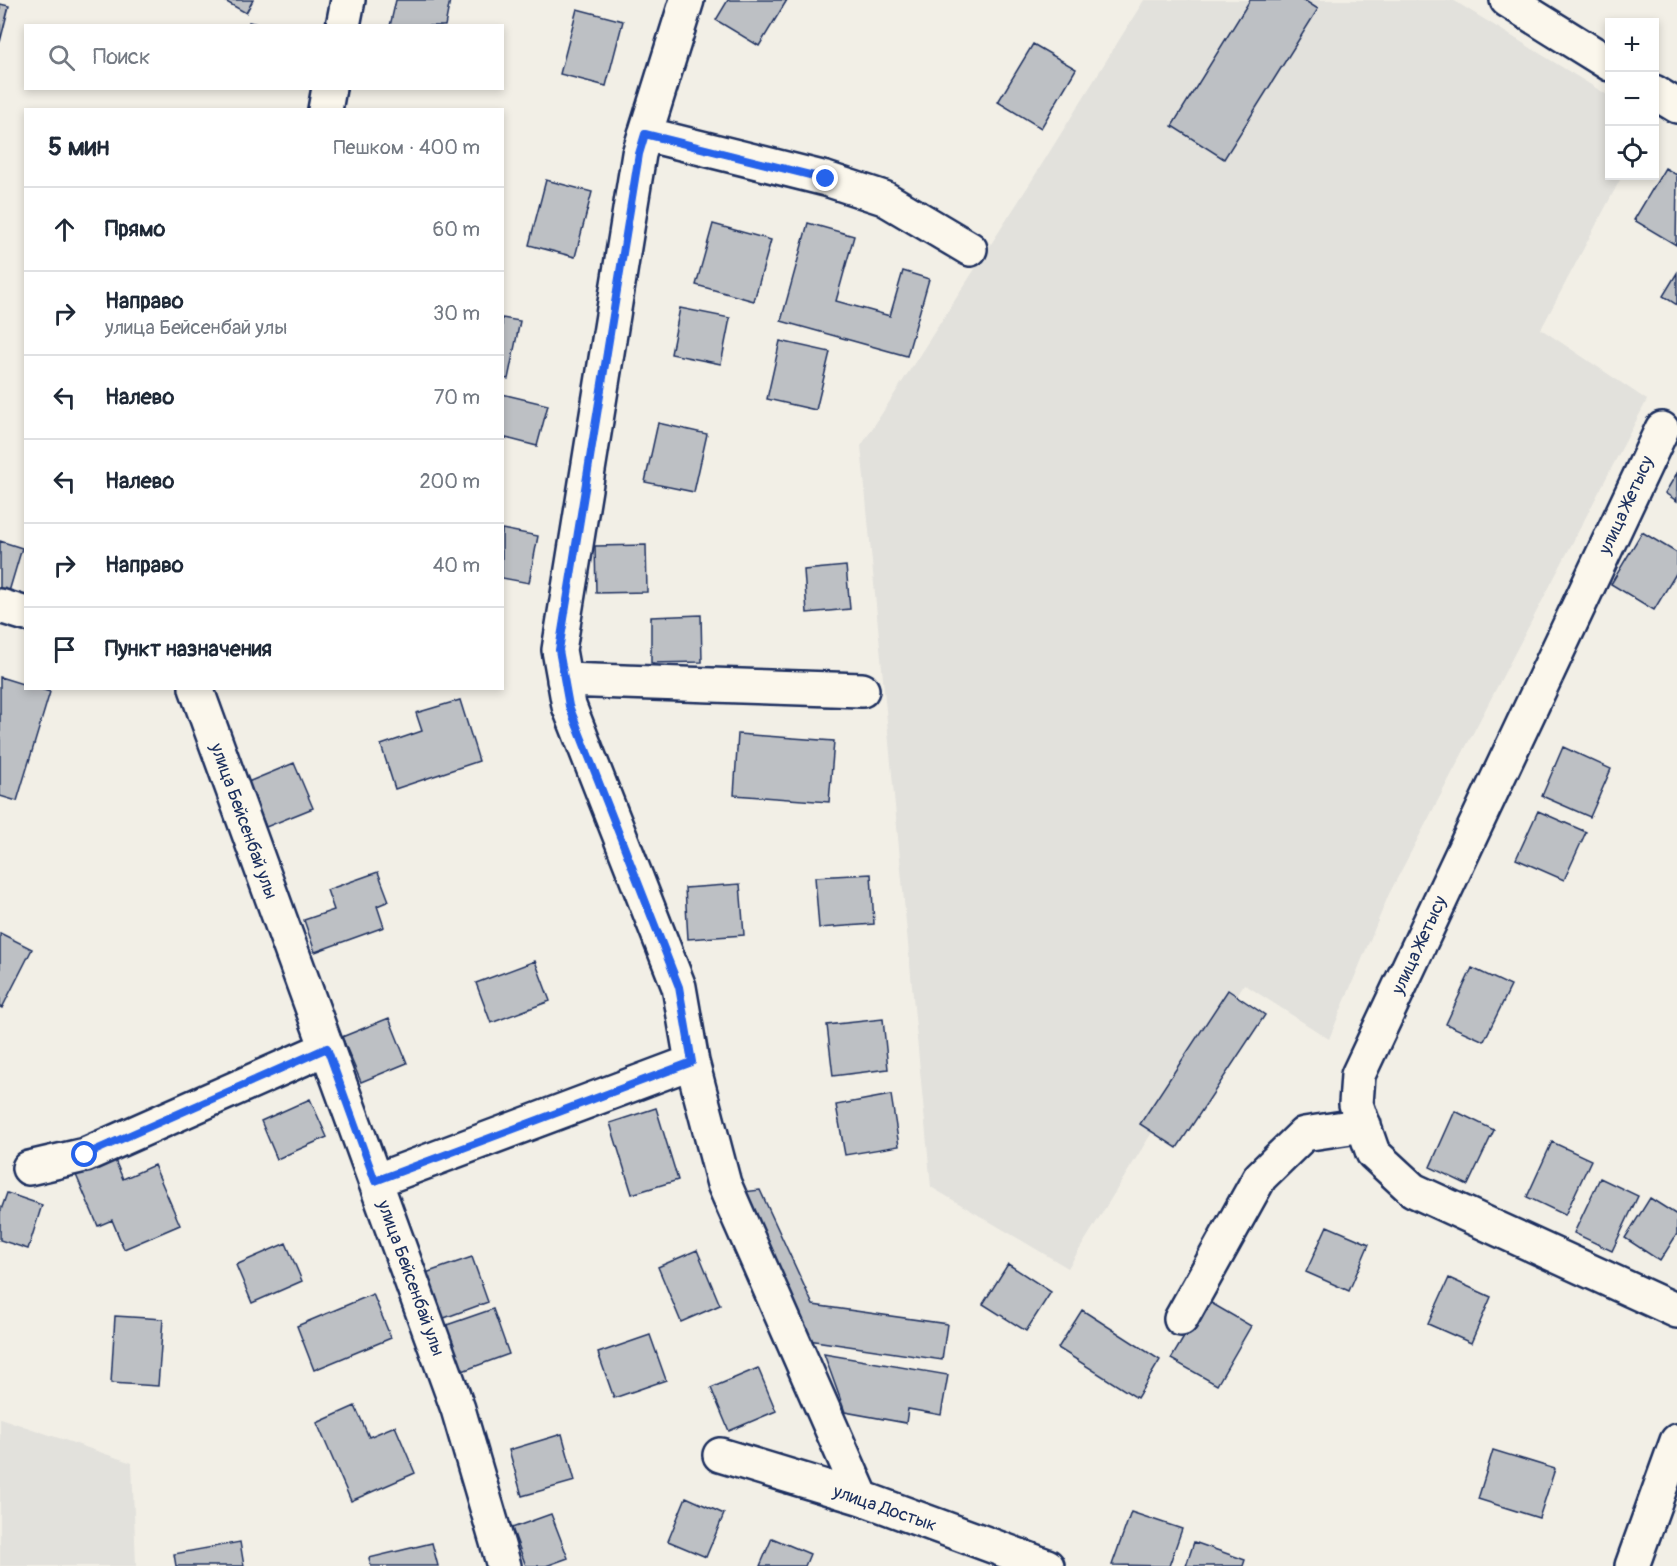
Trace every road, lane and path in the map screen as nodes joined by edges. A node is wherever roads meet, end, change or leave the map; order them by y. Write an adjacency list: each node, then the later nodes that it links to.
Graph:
1 (348, 0): 4 (street)
2 (687, 0): 10 (street)
3 (1507, 0): 5 (street)
4 (343, 24)
5 (1605, 61)
6 (329, 90): 9 (street)
7 (1659, 95): 8 (street)
8 (1677, 106)
9 (325, 108)
10 (645, 134): 11 (street); 15 (street)
11 (970, 249)
12 (1662, 429): 20 (street, улица Жетысу)
13 (0, 606): 14 (street)
14 (24, 613)
15 (564, 680): 17 (street); 19 (street)
16 (197, 690): 18 (street, улица Бейсенбай улы)
17 (862, 690)
18 (327, 1048): 21 (street); 22 (street, улица Бейсенбай улы)
19 (692, 1062): 22 (street); 27 (street)
20 (1364, 1125): 23 (street, улица Жетысу); 24 (street)
21 (29, 1168)
22 (375, 1181): 28 (street, улица Бейсенбай улы)
23 (1677, 1311)
24 (1181, 1319)
25 (1677, 1441): 30 (street)
26 (720, 1455): 27 (street, улица Достык)
27 (861, 1498): 29 (street, улица Достык)
28 (504, 1566)
29 (1047, 1566)
30 (1632, 1566)

